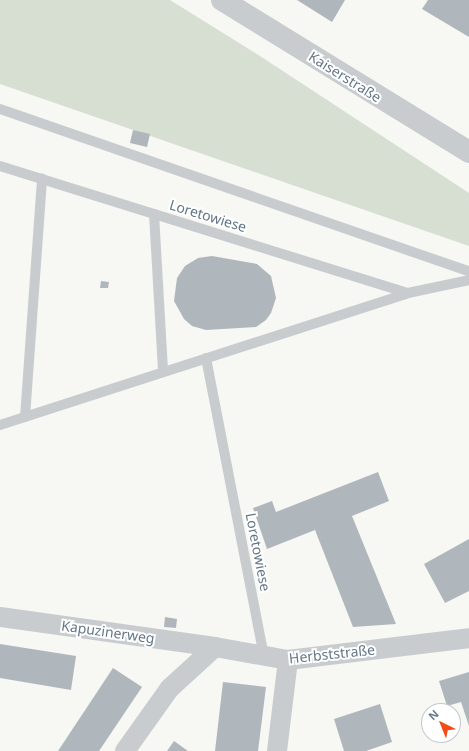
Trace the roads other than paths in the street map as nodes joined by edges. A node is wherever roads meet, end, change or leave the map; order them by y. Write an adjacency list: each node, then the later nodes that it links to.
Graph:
1 (222, 0): 3 (street, Kaiserstraße)
2 (0, 109): 7 (lane)
3 (469, 152)
4 (0, 166): 5 (lane, Loretowiese)
5 (42, 179): 6 (lane, Loretowiese); 12 (lane)
6 (154, 214): 9 (lane, Loretowiese); 11 (lane)
7 (469, 271)
8 (469, 280): 9 (lane, Loretowiese)
9 (408, 293): 10 (lane, Loretowiese)
10 (206, 358): 11 (lane, Loretowiese); 17 (lane, Loretowiese)
11 (163, 372): 12 (lane, Loretowiese)
12 (25, 417): 13 (lane, Loretowiese)
13 (0, 425)
14 (0, 617): 16 (street, Kapuzinerweg)
15 (469, 638): 18 (street, Herbststraße)
16 (215, 646): 17 (street, Herbststraße); 19 (street)
17 (264, 657): 18 (street, Herbststraße)
18 (288, 660): 20 (street)
19 (125, 751)
20 (277, 751)

